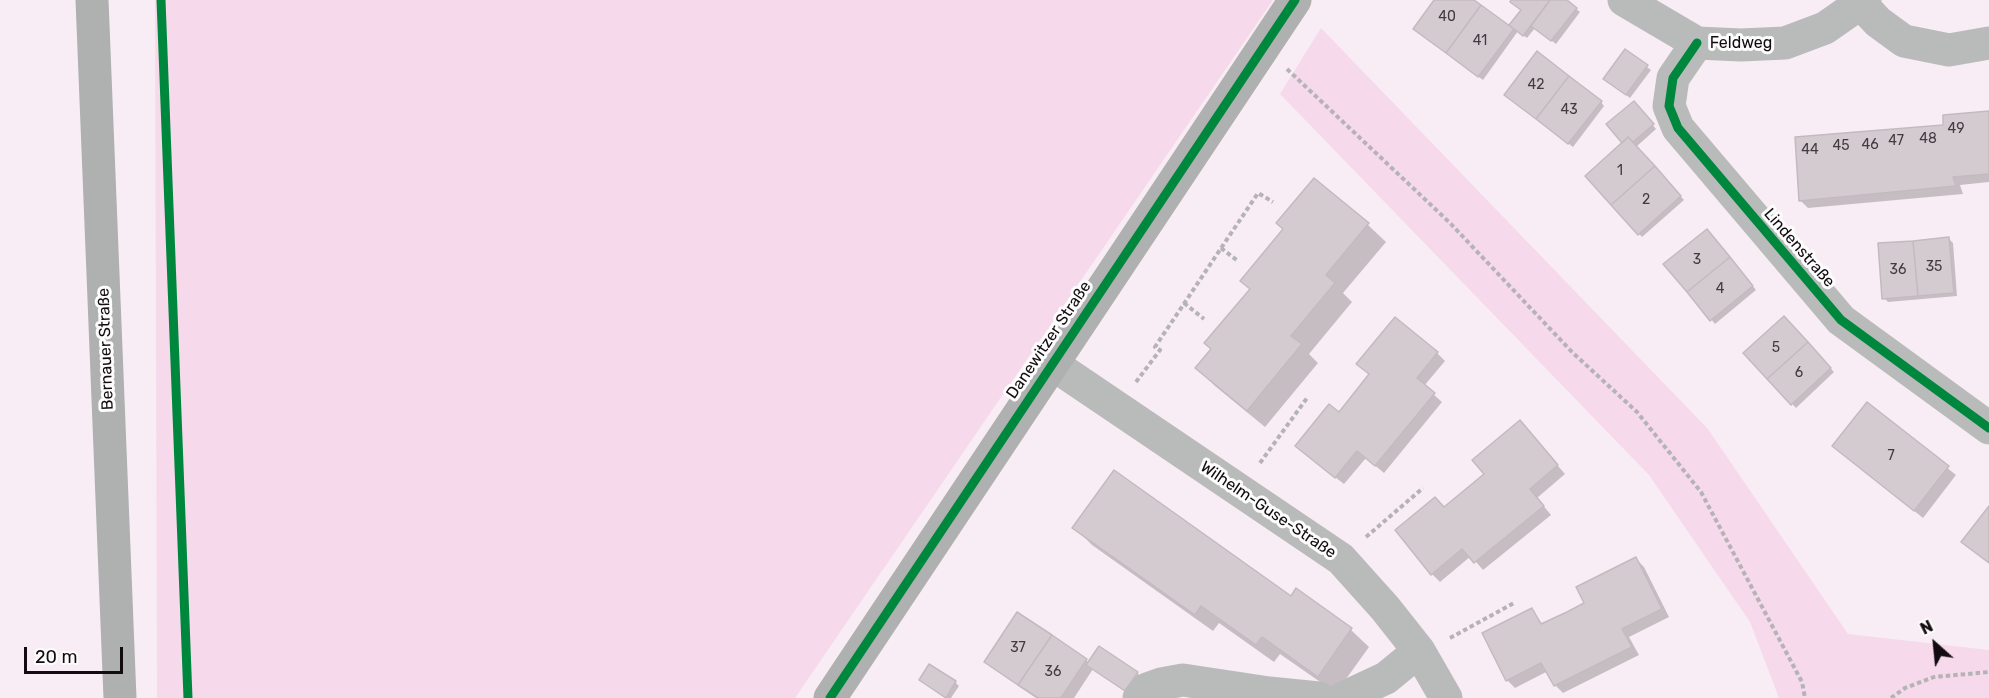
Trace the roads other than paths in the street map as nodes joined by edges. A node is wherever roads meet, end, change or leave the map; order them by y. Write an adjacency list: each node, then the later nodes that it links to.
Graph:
1 (92, 0): 10 (street, Bernauer Straße)
2 (1295, 0): 7 (street, Danewitzer Straße)
3 (1624, 0): 5 (street, Feldweg)
4 (1863, 2): 5 (street, Feldweg); 6 (street, Feldweg)
5 (1698, 42): 8 (street, Lindenstraße)
6 (1989, 43)
7 (1051, 363): 9 (street, Wilhelm-Guse-Straße); 11 (street, Danewitzer Straße)
8 (1989, 428)
9 (1419, 651): 14 (street); 15 (street, Wilhelm-Guse-Straße)
10 (120, 698)
11 (830, 698)
12 (1138, 698): 13 (street)
13 (1319, 698)
14 (1343, 698)
15 (1446, 698)

